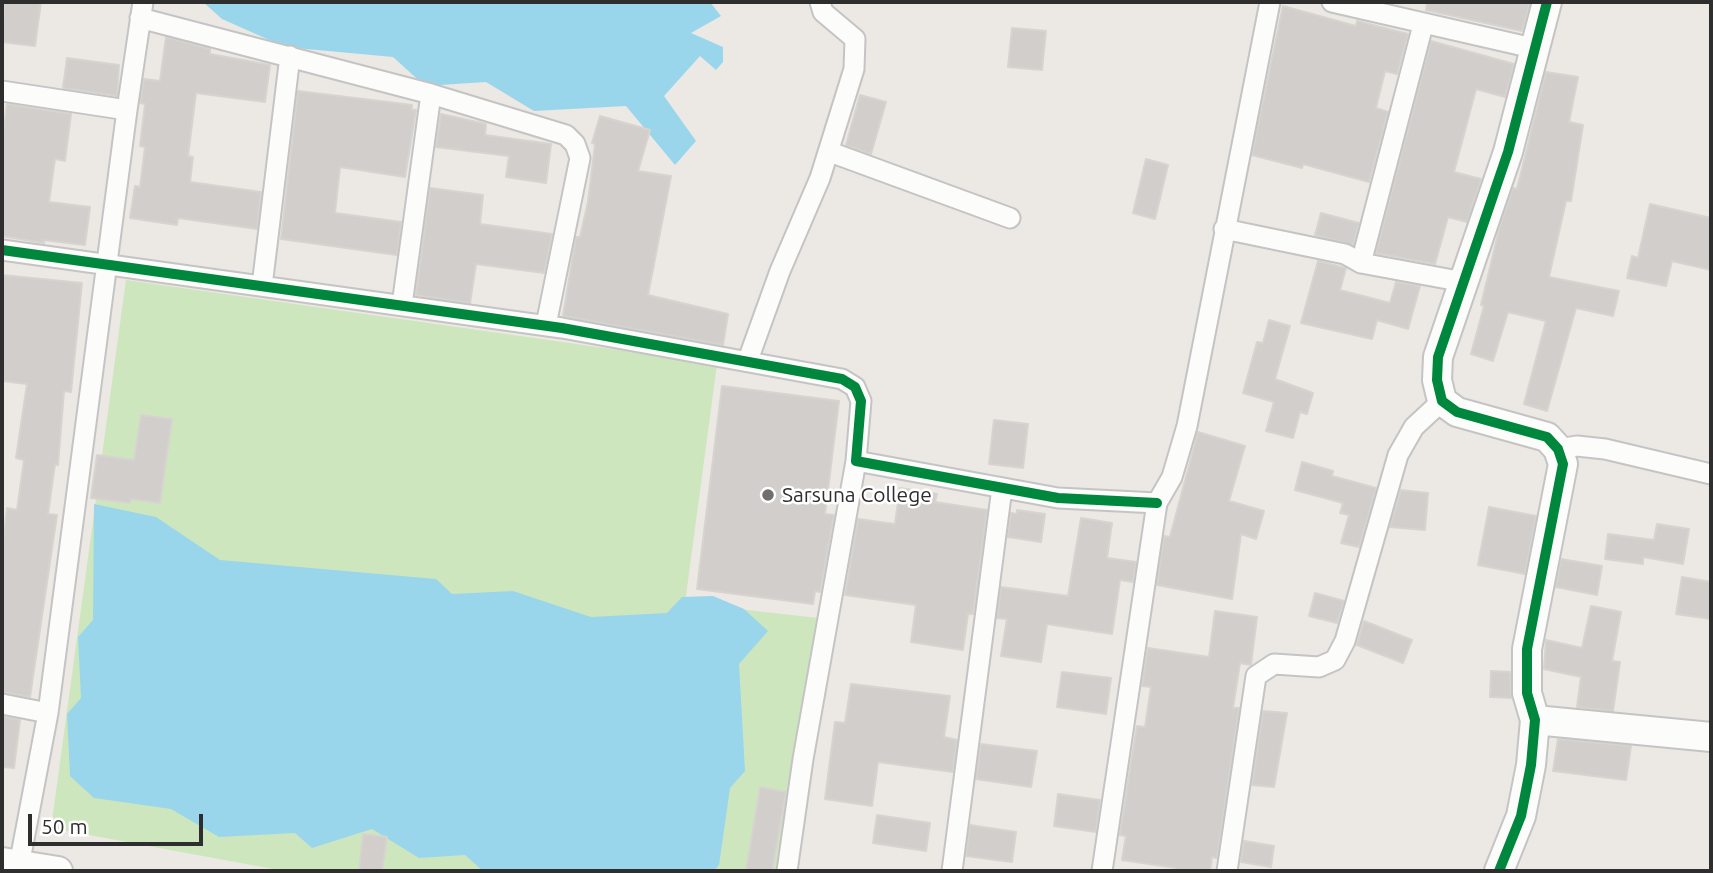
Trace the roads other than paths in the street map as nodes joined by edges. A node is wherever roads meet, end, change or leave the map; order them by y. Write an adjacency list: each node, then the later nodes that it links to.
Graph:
1 (820, 2): 12 (street)
2 (1270, 2): 14 (street)
3 (1332, 2): 6 (street)
4 (1547, 2): 7 (street)
5 (141, 10): 8 (street); 11 (street)
6 (1423, 25): 7 (street); 16 (street)
7 (1537, 49): 18 (street)
8 (290, 56): 10 (street); 19 (street)
9 (2, 91): 11 (street)
10 (431, 94): 20 (street); 21 (street)
11 (127, 110): 17 (street)
12 (830, 152): 13 (street); 22 (street)
13 (1010, 218)
14 (1224, 229): 16 (street); 28 (street)
15 (2, 250): 17 (street)
16 (1361, 263): 18 (street)
17 (105, 266): 19 (street); 30 (street)
18 (1464, 282): 23 (street)
19 (262, 286): 20 (street)
20 (402, 305): 21 (street)
21 (546, 325): 22 (street)
22 (748, 360): 25 (street)
23 (1442, 401): 24 (street); 38 (street)
24 (1558, 449): 26 (street); 31 (street)
25 (856, 461): 27 (street); 35 (street)
26 (1711, 474)
27 (1002, 488): 28 (street); 36 (street)
28 (1157, 503): 37 (street)
29 (2, 704): 30 (street)
30 (48, 713): 33 (street)
31 (1535, 720): 32 (street); 39 (street)
32 (1711, 737)
33 (13, 866): 34 (street)
34 (58, 871)
35 (787, 871)
36 (951, 871)
37 (1102, 871)
38 (1227, 871)
39 (1499, 871)

